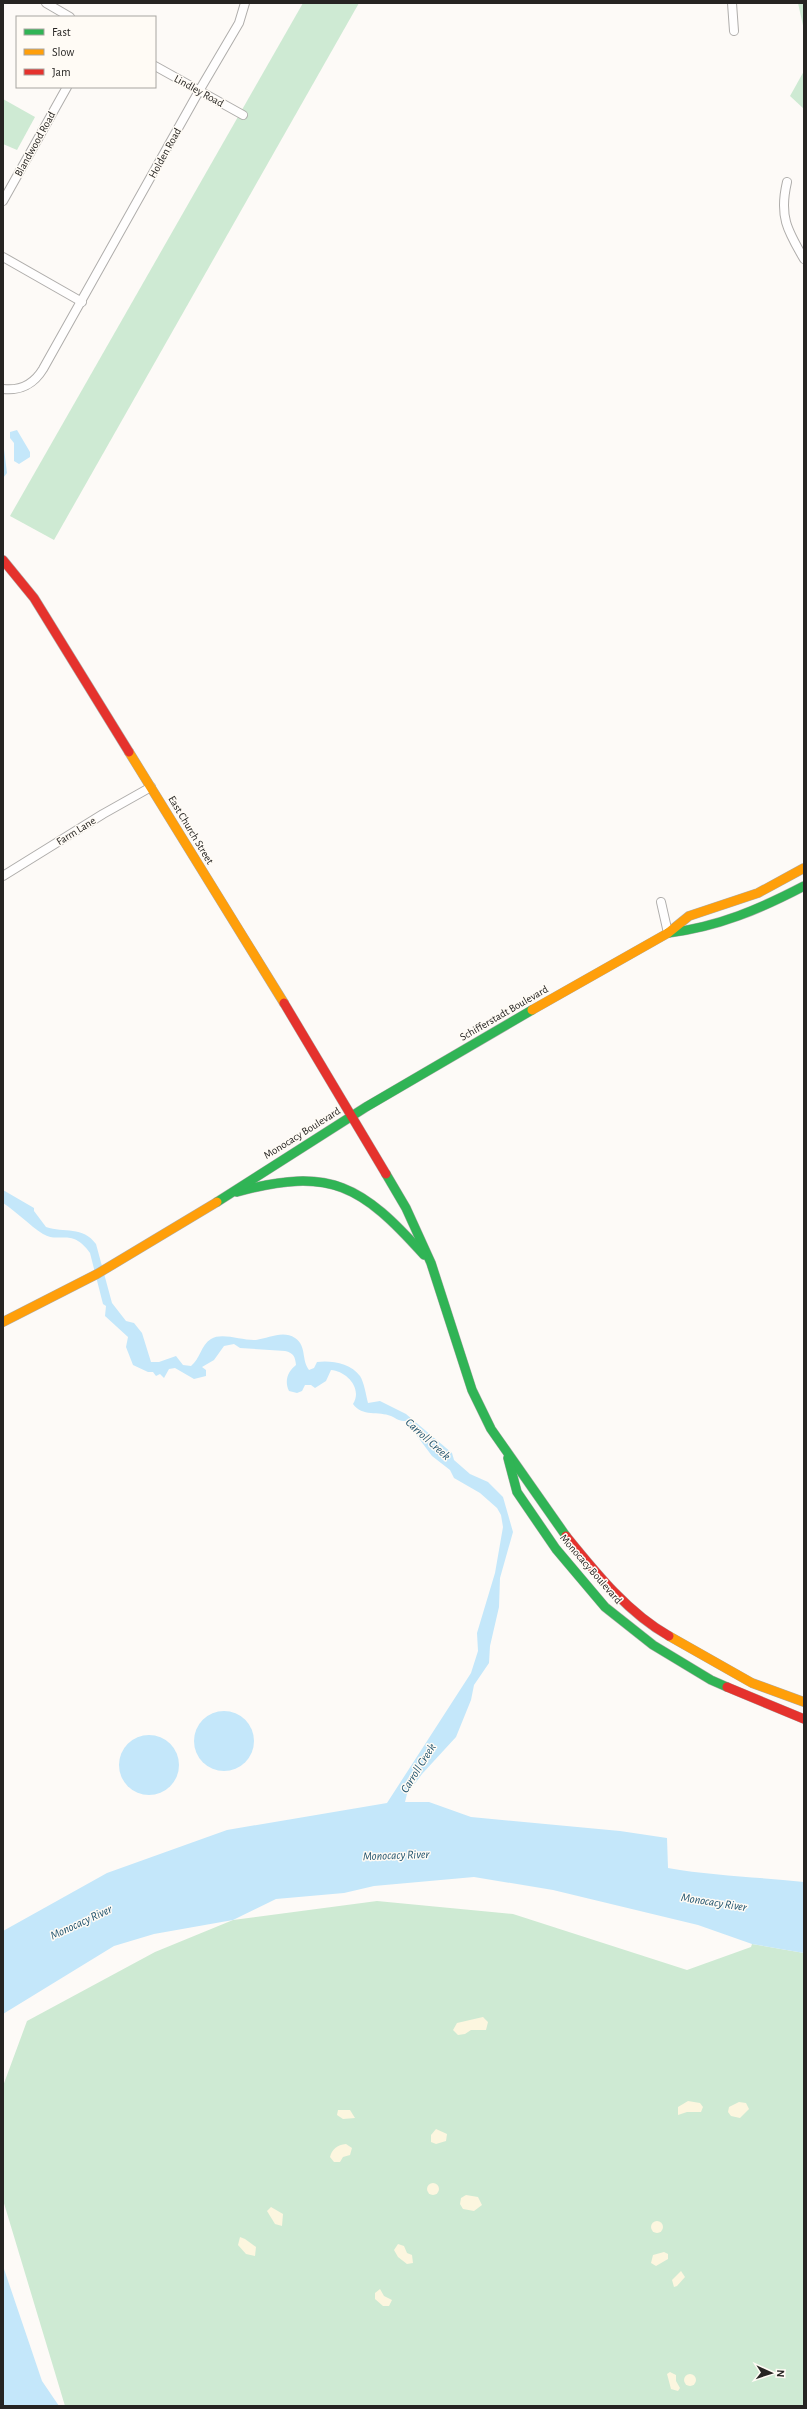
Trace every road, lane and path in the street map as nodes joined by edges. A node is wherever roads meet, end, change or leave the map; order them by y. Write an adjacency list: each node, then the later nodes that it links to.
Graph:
1 (46, 3): 4 (street)
2 (245, 3): 8 (street, Holden Road)
3 (732, 3): 5 (street)
4 (68, 16)
5 (734, 31)
6 (156, 67): 8 (street, Lindley Road)
7 (66, 88): 11 (street, Blandwood Road)
8 (199, 91): 9 (street, Lindley Road); 14 (street, Holden Road)
9 (243, 115)
10 (788, 182): 13 (street)
11 (3, 200)
12 (3, 258): 14 (street)
13 (804, 259)
14 (82, 302): 15 (street, Holden Road)
15 (3, 389)
16 (3, 560): 17 (main road, East Church Street)
17 (151, 787): 19 (street, Farm Lane); 23 (main road, East Church Street)
18 (804, 868): 22 (main road, Schifferstadt Boulevard)
19 (3, 876)
20 (804, 886): 22 (main road, Schifferstadt Boulevard)
21 (661, 902): 22 (street)
22 (668, 933): 23 (main road, Schifferstadt Boulevard)
23 (353, 1116): 24 (main road, Monocacy Boulevard); 25 (main road, Monocacy Boulevard)
24 (224, 1195): 25 (main road); 26 (main road, Monocacy Boulevard)
25 (431, 1263): 27 (main road, Monocacy Boulevard)
26 (3, 1322)
27 (507, 1454): 28 (main road, Monocacy Boulevard); 29 (main road, Monocacy Boulevard)
28 (804, 1702)
29 (804, 1719)

